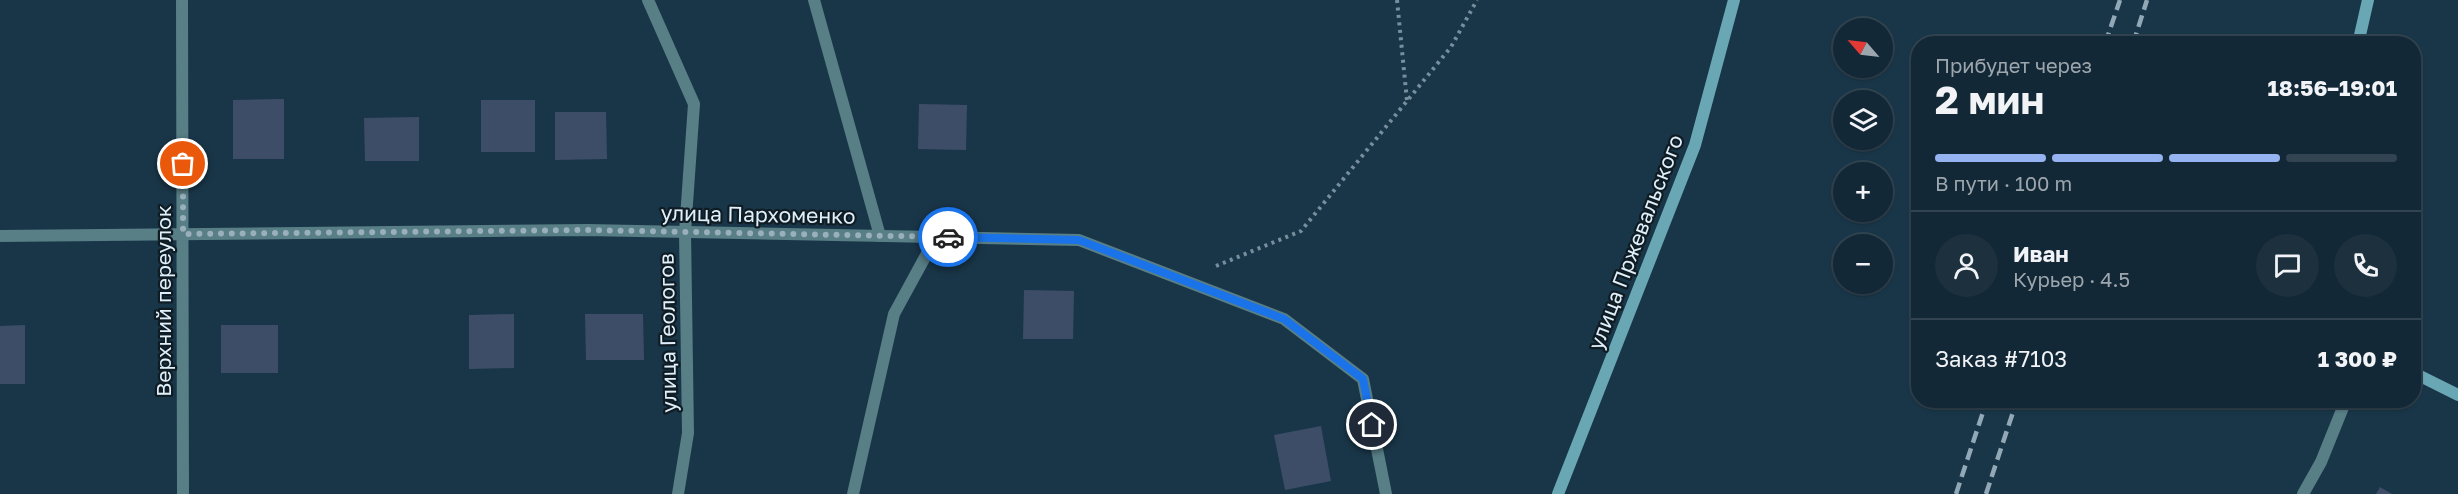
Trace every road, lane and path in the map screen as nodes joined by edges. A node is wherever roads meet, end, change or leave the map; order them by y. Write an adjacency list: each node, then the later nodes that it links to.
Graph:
1 (182, 0): 11 (street, Верхний переулок)
2 (648, 0): 10 (street, улица Геологов)
3 (814, 0): 13 (street)
4 (1397, 0): 9 (path)
5 (1477, 0): 9 (path)
6 (1734, 0): 23 (street, улица Пржевальского)
7 (2368, 0): 8 (street)
8 (2360, 36)
9 (1407, 102): 15 (path)
10 (685, 232): 11 (street, улица Пархоменко); 13 (street, улица Пархоменко); 20 (street, улица Геологов)
11 (183, 234): 12 (street, улица Пархоменко); 19 (street, Верхний переулок)
12 (0, 236)
13 (880, 236): 14 (street, улица Пархоменко)
14 (936, 237): 15 (street, улица Пархоменко); 21 (street)
15 (1183, 280): 22 (street, улица Пархоменко)
16 (2421, 376): 17 (street)
17 (2458, 395)
18 (2343, 408): 24 (street)
19 (183, 494)
20 (678, 494)
21 (853, 494)
22 (1386, 494)
23 (1558, 494)
24 (2303, 494)

